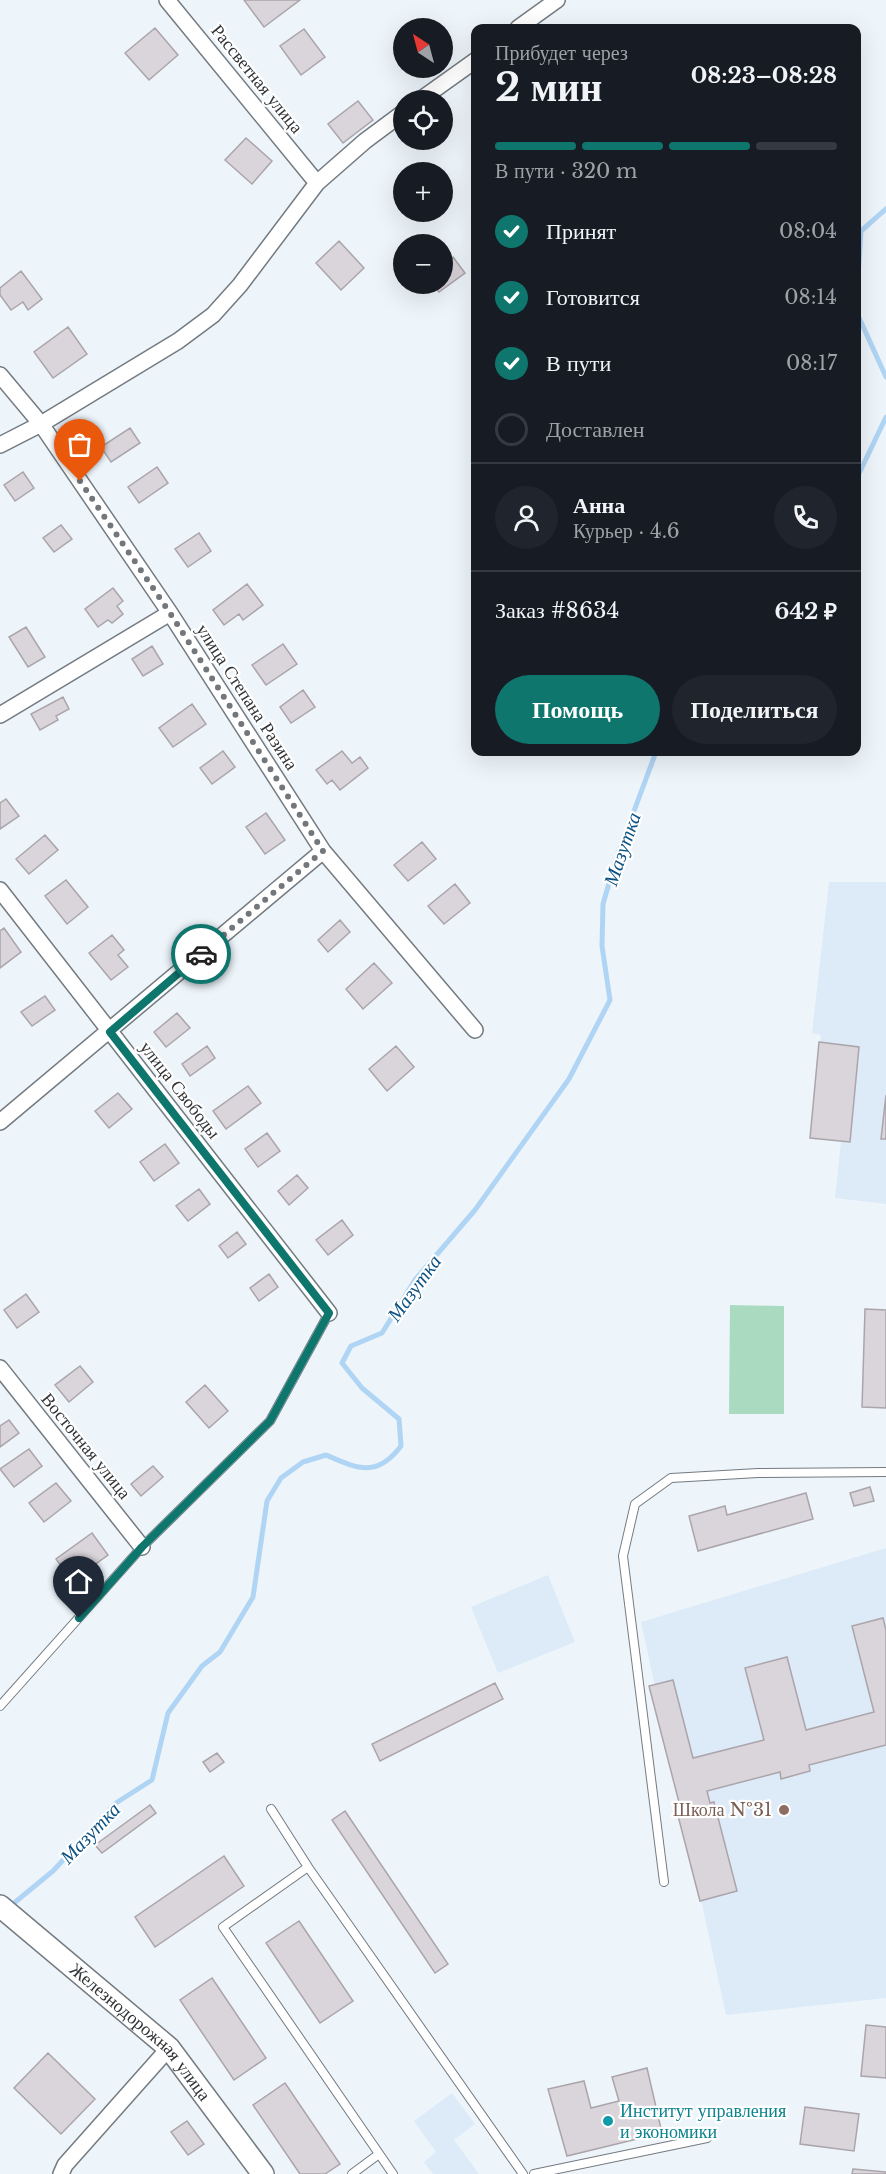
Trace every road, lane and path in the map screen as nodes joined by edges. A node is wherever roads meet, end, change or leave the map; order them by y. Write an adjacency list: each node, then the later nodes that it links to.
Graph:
1 (167, 0): 7 (street, Рассветная улица)
2 (557, 0): 3 (street)
3 (524, 24)
4 (471, 64): 5 (street)
5 (434, 90)
6 (393, 120): 7 (street)
7 (317, 183): 9 (street)
8 (0, 375): 9 (street, улица Степана Разина)
9 (41, 424): 10 (street); 11 (street, улица Степана Разина)
10 (0, 445)
11 (170, 613): 12 (street); 13 (street, улица Степана Разина)
12 (0, 715)
13 (323, 851): 15 (street, улица Степана Разина); 16 (street)
14 (0, 890): 16 (street, улица Свободы)
15 (475, 1030)
16 (110, 1032): 17 (street); 18 (street, улица Свободы)
17 (0, 1122)
18 (329, 1313): 21 (lane)
19 (0, 1368): 21 (street, Восточная улица)
20 (886, 1472): 25 (lane)
21 (142, 1547): 22 (lane)
22 (0, 1706)
23 (271, 1809): 24 (lane)
24 (308, 1867): 29 (lane); 34 (lane)
25 (664, 1882)
26 (0, 1906): 27 (street, Железнодорожная улица)
27 (169, 2048): 30 (street); 31 (street, Железнодорожная улица)
28 (707, 2138): 35 (lane)
29 (379, 2154): 32 (lane); 33 (lane)
30 (61, 2174)
31 (263, 2174)
32 (352, 2174)
33 (393, 2174)
34 (523, 2174)
35 (534, 2174)

